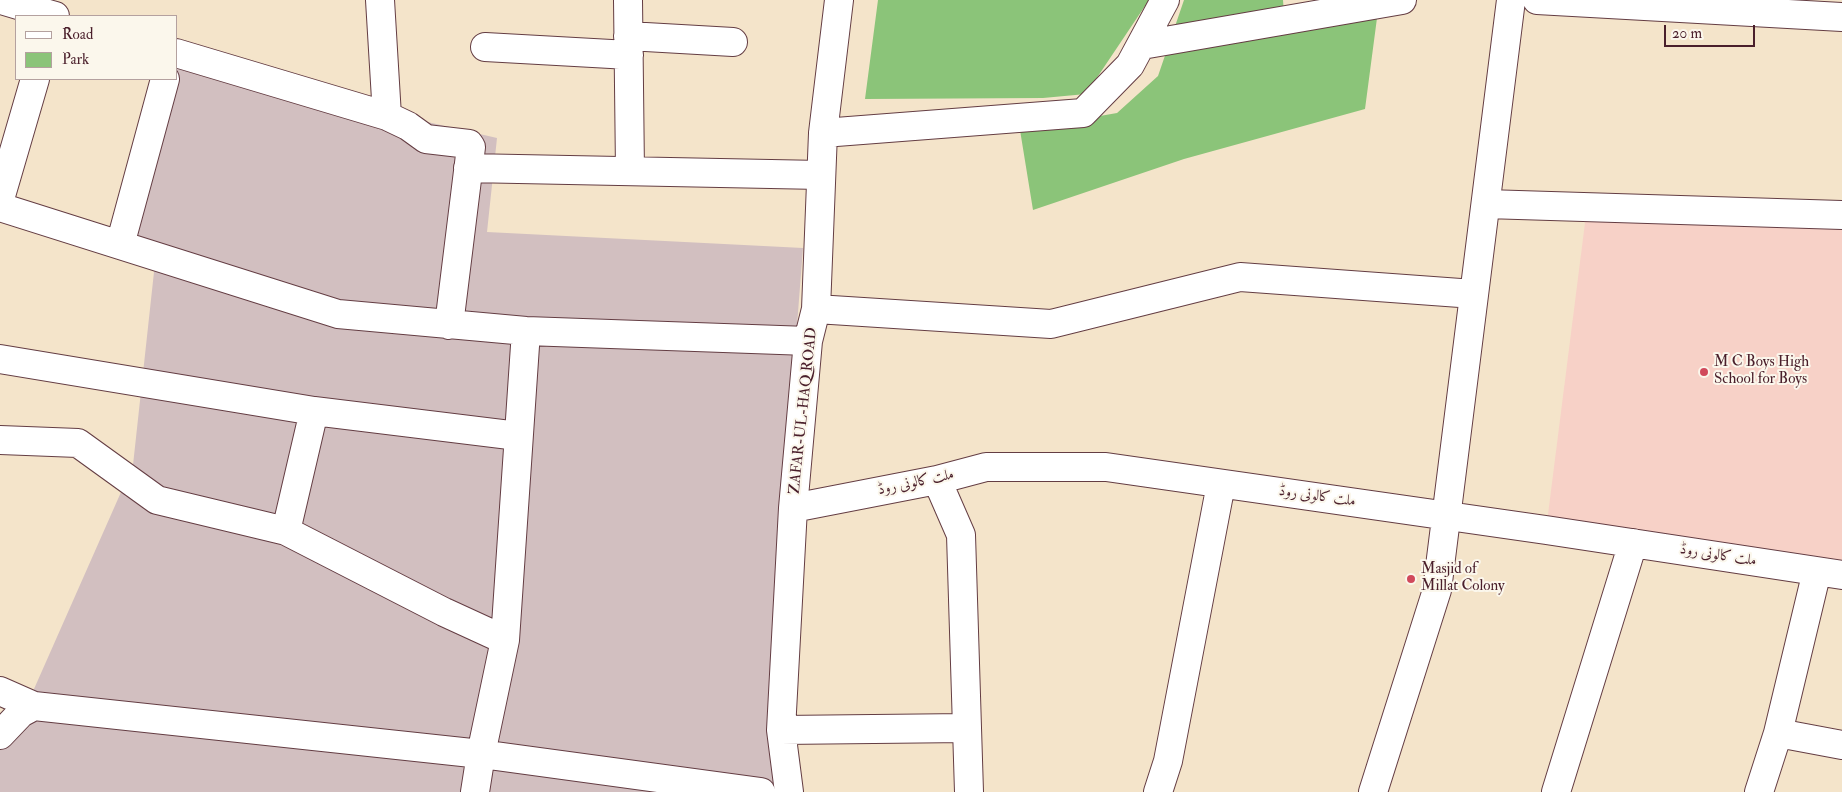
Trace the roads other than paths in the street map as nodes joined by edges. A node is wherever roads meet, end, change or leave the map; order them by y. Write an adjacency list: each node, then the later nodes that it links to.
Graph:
1 (1, 0): 9 (street)
2 (380, 0): 18 (street)
3 (628, 0): 12 (street)
4 (839, 0): 19 (street, ZAFAR-UL-HAQ ROAD)
5 (1164, 0): 13 (street)
6 (1402, 0): 13 (street)
7 (1511, 0): 24 (street)
8 (1537, 0): 10 (street)
9 (51, 15)
10 (1842, 17)
11 (733, 42): 12 (street)
12 (628, 45): 14 (street); 21 (street)
13 (1142, 45): 19 (street)
14 (485, 47)
15 (178, 54): 18 (street)
16 (35, 80): 23 (street)
17 (164, 80): 27 (street)
18 (387, 116): 20 (street)
19 (823, 133): 22 (street, ZAFAR-UL-HAQ ROAD)
20 (468, 168): 21 (street); 30 (street)
21 (630, 171): 22 (street)
22 (821, 175): 29 (street, ZAFAR-UL-HAQ ROAD)
23 (0, 199)
24 (1486, 204): 26 (street); 28 (street)
25 (0, 206): 27 (street)
26 (1842, 215)
27 (120, 245): 30 (street)
28 (1474, 294): 29 (street); 40 (street)
29 (816, 309): 32 (street, ZAFAR-UL-HAQ ROAD)
30 (449, 324): 31 (street)
31 (526, 331): 32 (street); 35 (street)
32 (808, 341): 39 (street, ZAFAR-UL-HAQ ROAD)
33 (0, 359): 34 (street)
34 (314, 411): 35 (street); 41 (street)
35 (518, 436): 44 (street)
36 (0, 440): 41 (street)
37 (937, 480): 38 (street, ملت کالونی روڈ); 39 (street, ملت کالونی روڈ); 47 (street)
38 (1221, 484): 40 (street, ملت کالونی روڈ); 57 (street)
39 (794, 508): 48 (street, ZAFAR-UL-HAQ ROAD)
40 (1446, 516): 42 (street, ملت کالونی روڈ); 58 (street)
41 (286, 531): 44 (street)
42 (1633, 543): 43 (street, ملت کالونی روڈ); 59 (street)
43 (1830, 573): 49 (street)
44 (505, 640): 52 (street)
45 (0, 691): 46 (street)
46 (34, 706): 50 (street); 52 (street)
47 (966, 728): 48 (street); 56 (street)
48 (781, 730): 55 (street, ZAFAR-UL-HAQ ROAD)
49 (1778, 732): 51 (street); 60 (street)
50 (0, 735)
51 (1842, 744)
52 (481, 754): 53 (street); 54 (street)
53 (475, 792)
54 (762, 792)
55 (789, 792)
56 (969, 792)
57 (1158, 792)
58 (1373, 792)
59 (1556, 792)
60 (1760, 792)

